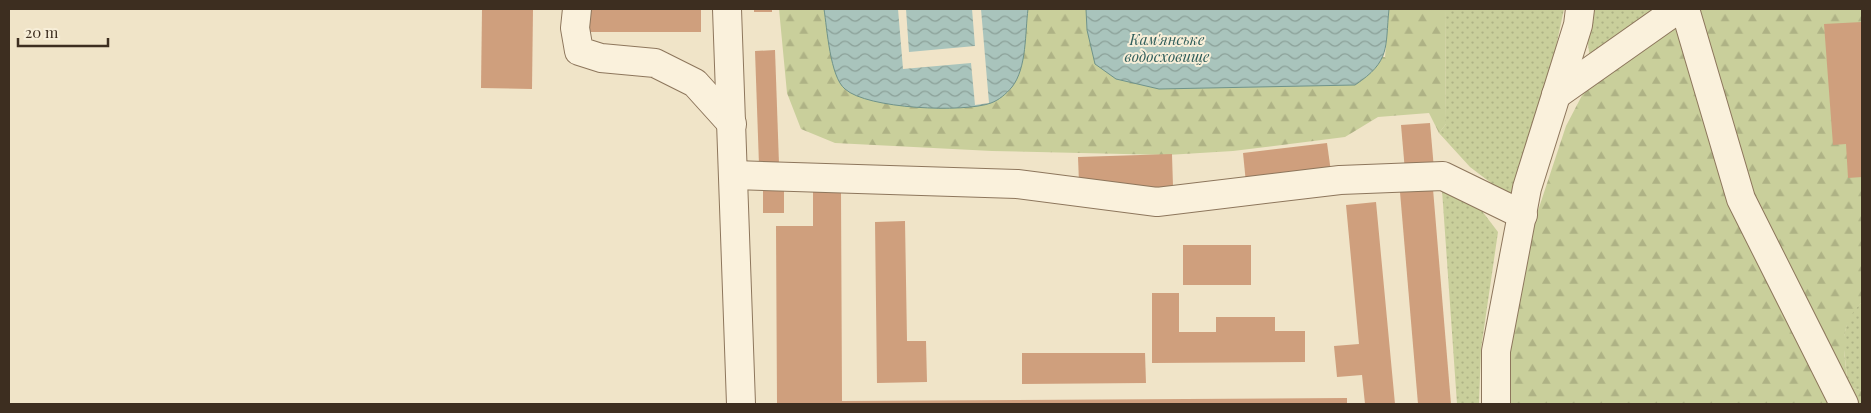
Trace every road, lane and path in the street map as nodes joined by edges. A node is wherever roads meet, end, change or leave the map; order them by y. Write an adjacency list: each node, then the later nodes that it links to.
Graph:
1 (577, 9): 7 (street)
2 (727, 9): 7 (street)
3 (1580, 9): 6 (street)
4 (1678, 9): 6 (street)
5 (1685, 9): 12 (street)
6 (1556, 95): 9 (street)
7 (732, 124): 8 (street)
8 (734, 176): 9 (street); 10 (street)
9 (1522, 215): 11 (street)
10 (741, 404)
11 (1496, 404)
12 (1844, 404)

